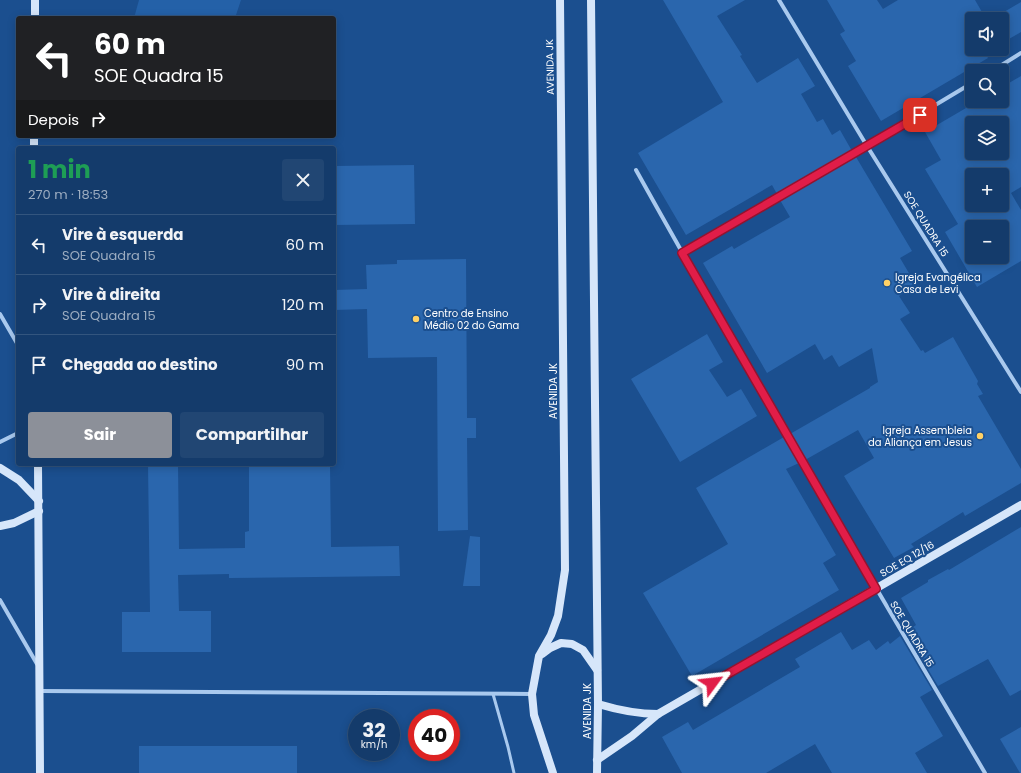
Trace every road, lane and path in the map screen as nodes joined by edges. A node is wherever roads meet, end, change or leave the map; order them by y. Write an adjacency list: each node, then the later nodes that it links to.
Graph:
1 (35, 0): 5 (main road)
2 (560, 0): 25 (main road, AVENIDA JK)
3 (592, 0): 27 (main road, AVENIDA JK)
4 (779, 0): 9 (street, SOE QUADRA 15)
5 (35, 16)
6 (1021, 53): 7 (street)
7 (1003, 64)
8 (965, 87): 9 (street)
9 (867, 146): 11 (street); 14 (street, SOE QUADRA 15)
10 (636, 170): 11 (street, SOE QUADRA 15)
11 (682, 253): 23 (street, SOE QUADRA 15)
12 (0, 314): 13 (street)
13 (16, 342)
14 (1021, 392)
15 (16, 434): 16 (street)
16 (0, 442)
17 (38, 466): 19 (main road)
18 (0, 468): 19 (main road)
19 (39, 501): 21 (main road)
20 (1021, 505): 23 (main road, SOE EQ 12/16)
21 (39, 511): 22 (main road); 26 (main road)
22 (0, 526)
23 (876, 589): 32 (main road, SOE EQ 12/16); 38 (street, SOE QUADRA 15)
24 (0, 600): 26 (street)
25 (539, 656): 27 (main road); 30 (main road, AVENIDA JK)
26 (40, 668): 28 (main road)
27 (597, 670): 31 (main road, AVENIDA JK)
28 (40, 692): 29 (street); 34 (main road)
29 (493, 694): 30 (street); 35 (lane)
30 (532, 694): 36 (main road, AVENIDA JK)
31 (598, 704): 32 (main road); 33 (main road, AVENIDA JK)
32 (658, 714): 33 (main road, SOE EQ 12/16)
33 (597, 760): 37 (main road, AVENIDA JK)
34 (40, 773)
35 (514, 773)
36 (553, 773)
37 (597, 773)
38 (985, 773)

